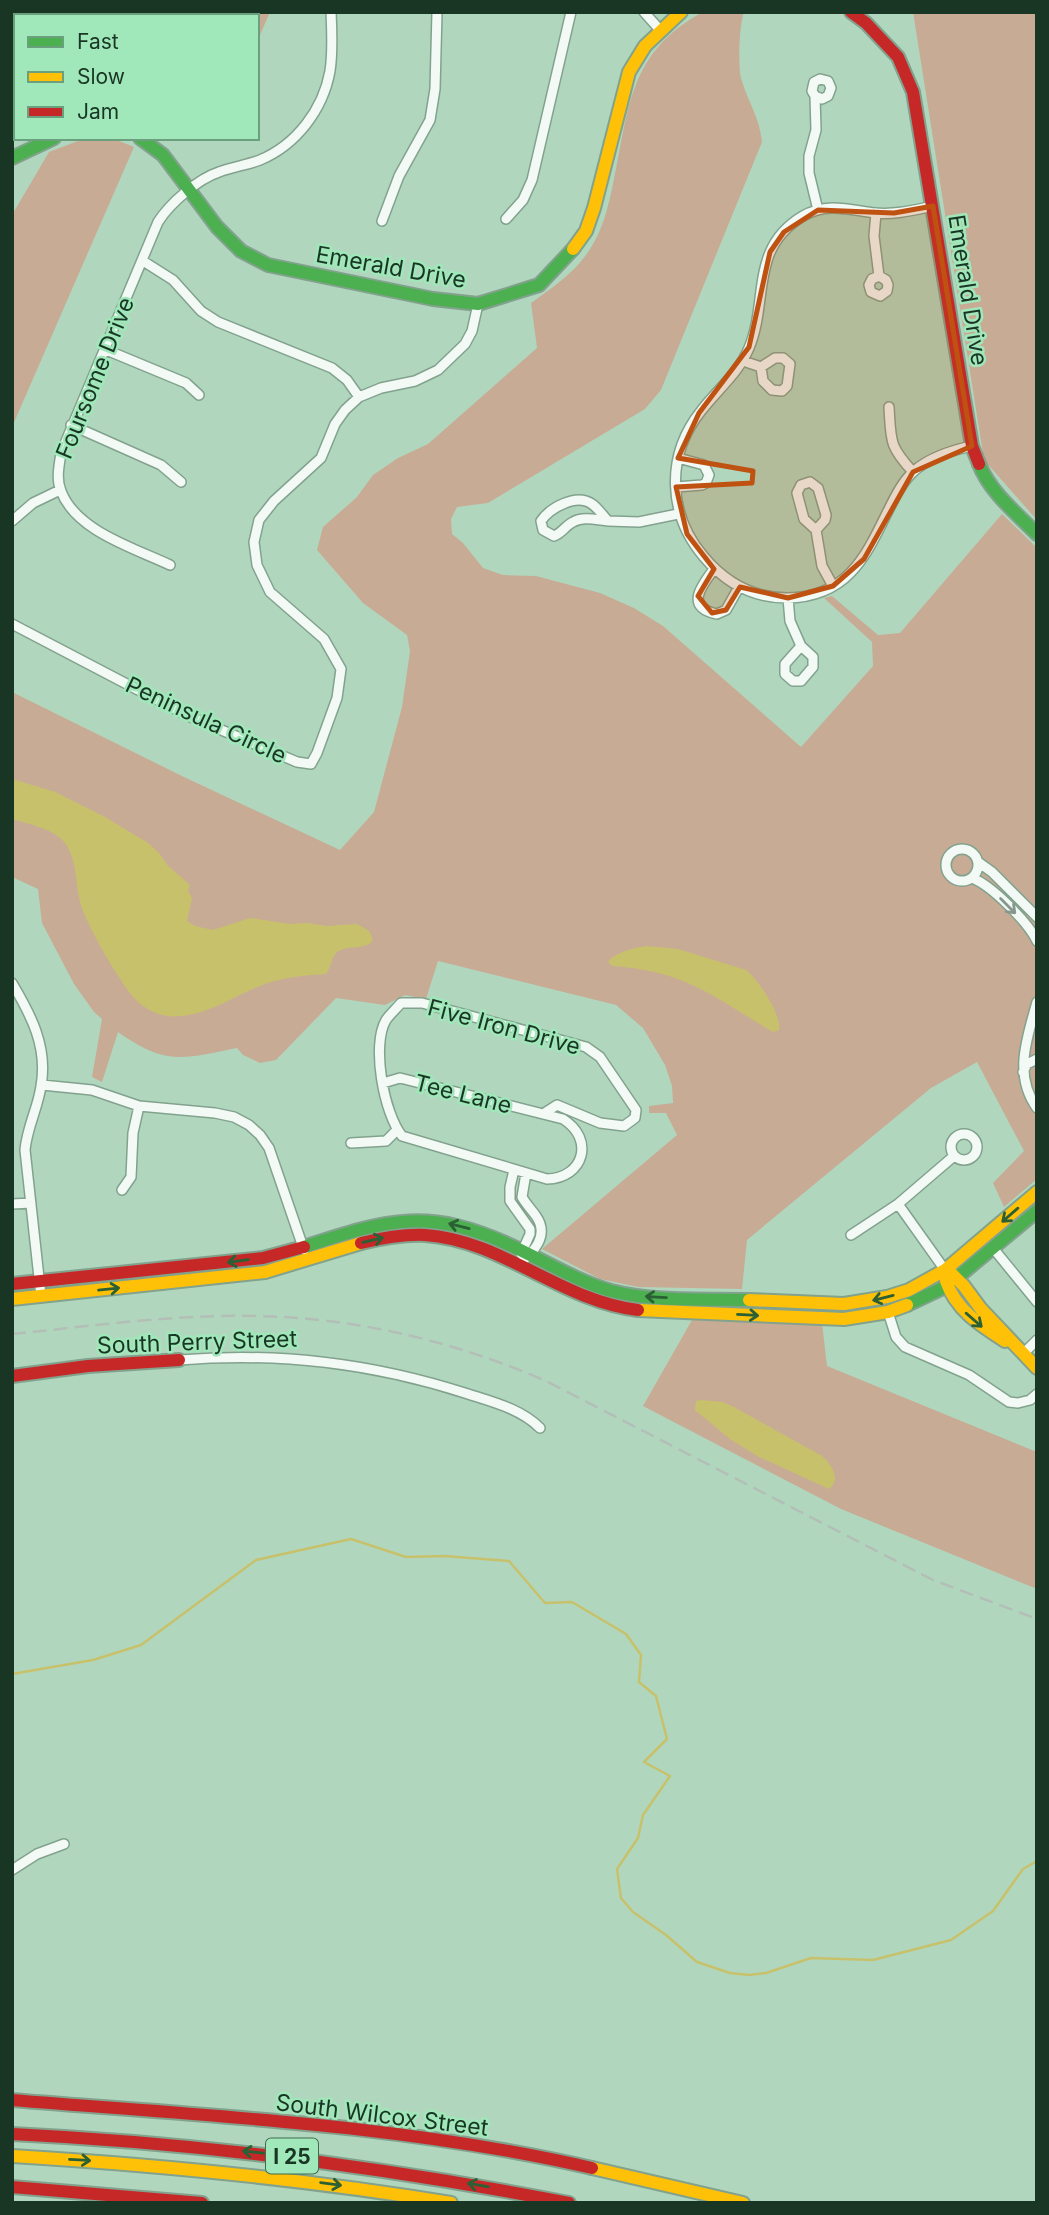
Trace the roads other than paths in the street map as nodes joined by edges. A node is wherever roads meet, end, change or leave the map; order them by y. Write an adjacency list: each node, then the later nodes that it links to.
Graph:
1 (331, 12): 12 (street, Foursome Drive)
2 (437, 12): 17 (street)
3 (570, 12): 16 (street)
4 (644, 12): 7 (street)
5 (681, 12): 7 (main road, Emerald Drive)
6 (851, 12): 13 (main road, Emerald Drive)
7 (660, 30): 20 (main road, Emerald Drive)
8 (815, 96): 14 (street)
9 (145, 140): 12 (main road, Emerald Drive)
10 (31, 143): 11 (main road)
11 (12, 158)
12 (189, 191): 18 (street, Foursome Drive); 20 (main road, Emerald Drive)
13 (933, 206): 15 (street); 28 (main road, Emerald Drive)
14 (818, 210): 15 (street); 22 (street)
15 (876, 213): 19 (street)
16 (506, 219)
17 (382, 221)
18 (143, 261): 21 (street, Foursome Drive); 25 (street)
19 (879, 276)
20 (478, 304): 25 (street, Peninsula Circle)
21 (104, 349): 24 (street); 27 (street, Foursome Drive)
22 (743, 361): 23 (street); 29 (street)
23 (761, 367)
24 (200, 395)
25 (359, 397): 44 (street, Peninsula Circle)
26 (889, 407): 30 (street)
27 (71, 425): 31 (street); 33 (street, Foursome Drive)
28 (972, 446): 30 (street); 38 (main road, Emerald Drive)
29 (678, 458): 32 (street); 32 (street)
30 (913, 472): 41 (street)
31 (181, 482)
32 (676, 487): 34 (street)
33 (60, 490): 35 (street); 39 (street, Foursome Drive)
34 (678, 514): 36 (street); 40 (street)
35 (12, 521)
36 (608, 521): 36 (street)
37 (816, 530): 37 (street); 41 (street)
38 (1037, 534)
39 (170, 565)
40 (714, 569): 42 (street); 42 (street)
41 (833, 586): 43 (street)
42 (739, 587): 43 (street)
43 (788, 598): 45 (street)
44 (12, 624)
45 (801, 646)
46 (978, 862): 47 (street); 47 (street); 48 (street)
47 (972, 878): 49 (street, one-way to 49)
48 (1037, 917)
49 (1037, 941)
50 (12, 982): 55 (street)
51 (1037, 1002): 53 (street)
52 (1037, 1059): 53 (street)
53 (1023, 1072): 57 (street)
54 (383, 1083): 58 (street, Tee Lane); 58 (street, Five Iron Drive); 59 (street)
55 (41, 1085): 56 (street); 66 (street)
56 (139, 1106): 64 (street); 71 (street)
57 (1037, 1108)
58 (543, 1114): 63 (street)
59 (397, 1130): 60 (street); 62 (street)
60 (351, 1143)
61 (954, 1156): 68 (street)
62 (514, 1170): 63 (street); 73 (street)
63 (526, 1173): 73 (street)
64 (122, 1190)
65 (1037, 1192): 76 (main road, one-way to 76)
66 (30, 1203): 67 (street); 77 (street)
67 (12, 1204)
68 (898, 1204): 70 (street); 76 (street)
69 (1037, 1211): 72 (main road)
70 (851, 1234)
71 (303, 1247): 73 (main road, one-way to 71); 74 (street); 77 (main road, one-way to 77)
72 (993, 1248): 78 (main road); 82 (street)
73 (526, 1252): 75 (street); 76 (main road, one-way to 73)
74 (308, 1261): 75 (main road, one-way to 75); 80 (main road, one-way to 74)
75 (518, 1265): 83 (main road, one-way to 83)
76 (944, 1270): 78 (main road)
77 (40, 1281): 79 (main road); 80 (street)
78 (952, 1282): 83 (main road); 85 (main road)
79 (12, 1284)
80 (41, 1296): 81 (main road)
81 (12, 1299)
82 (1037, 1302)
83 (888, 1312): 89 (street)
84 (1037, 1340): 85 (street)
85 (1023, 1354): 87 (main road)
86 (179, 1360): 88 (main road, South Perry Street); 90 (street, South Perry Street)
87 (1037, 1368)
88 (12, 1376)
89 (1037, 1394)
90 (540, 1428)
91 (64, 1844): 92 (street)
92 (12, 1870)
93 (12, 2100): 100 (main road, South Wilcox Street)
94 (12, 2134): 99 (main road, I 25, one-way to 94)
95 (12, 2156): 98 (main road, I 25, one-way to 98)
96 (12, 2187): 97 (main road)
97 (202, 2203)
98 (451, 2203)
99 (569, 2203)
100 (743, 2203)

